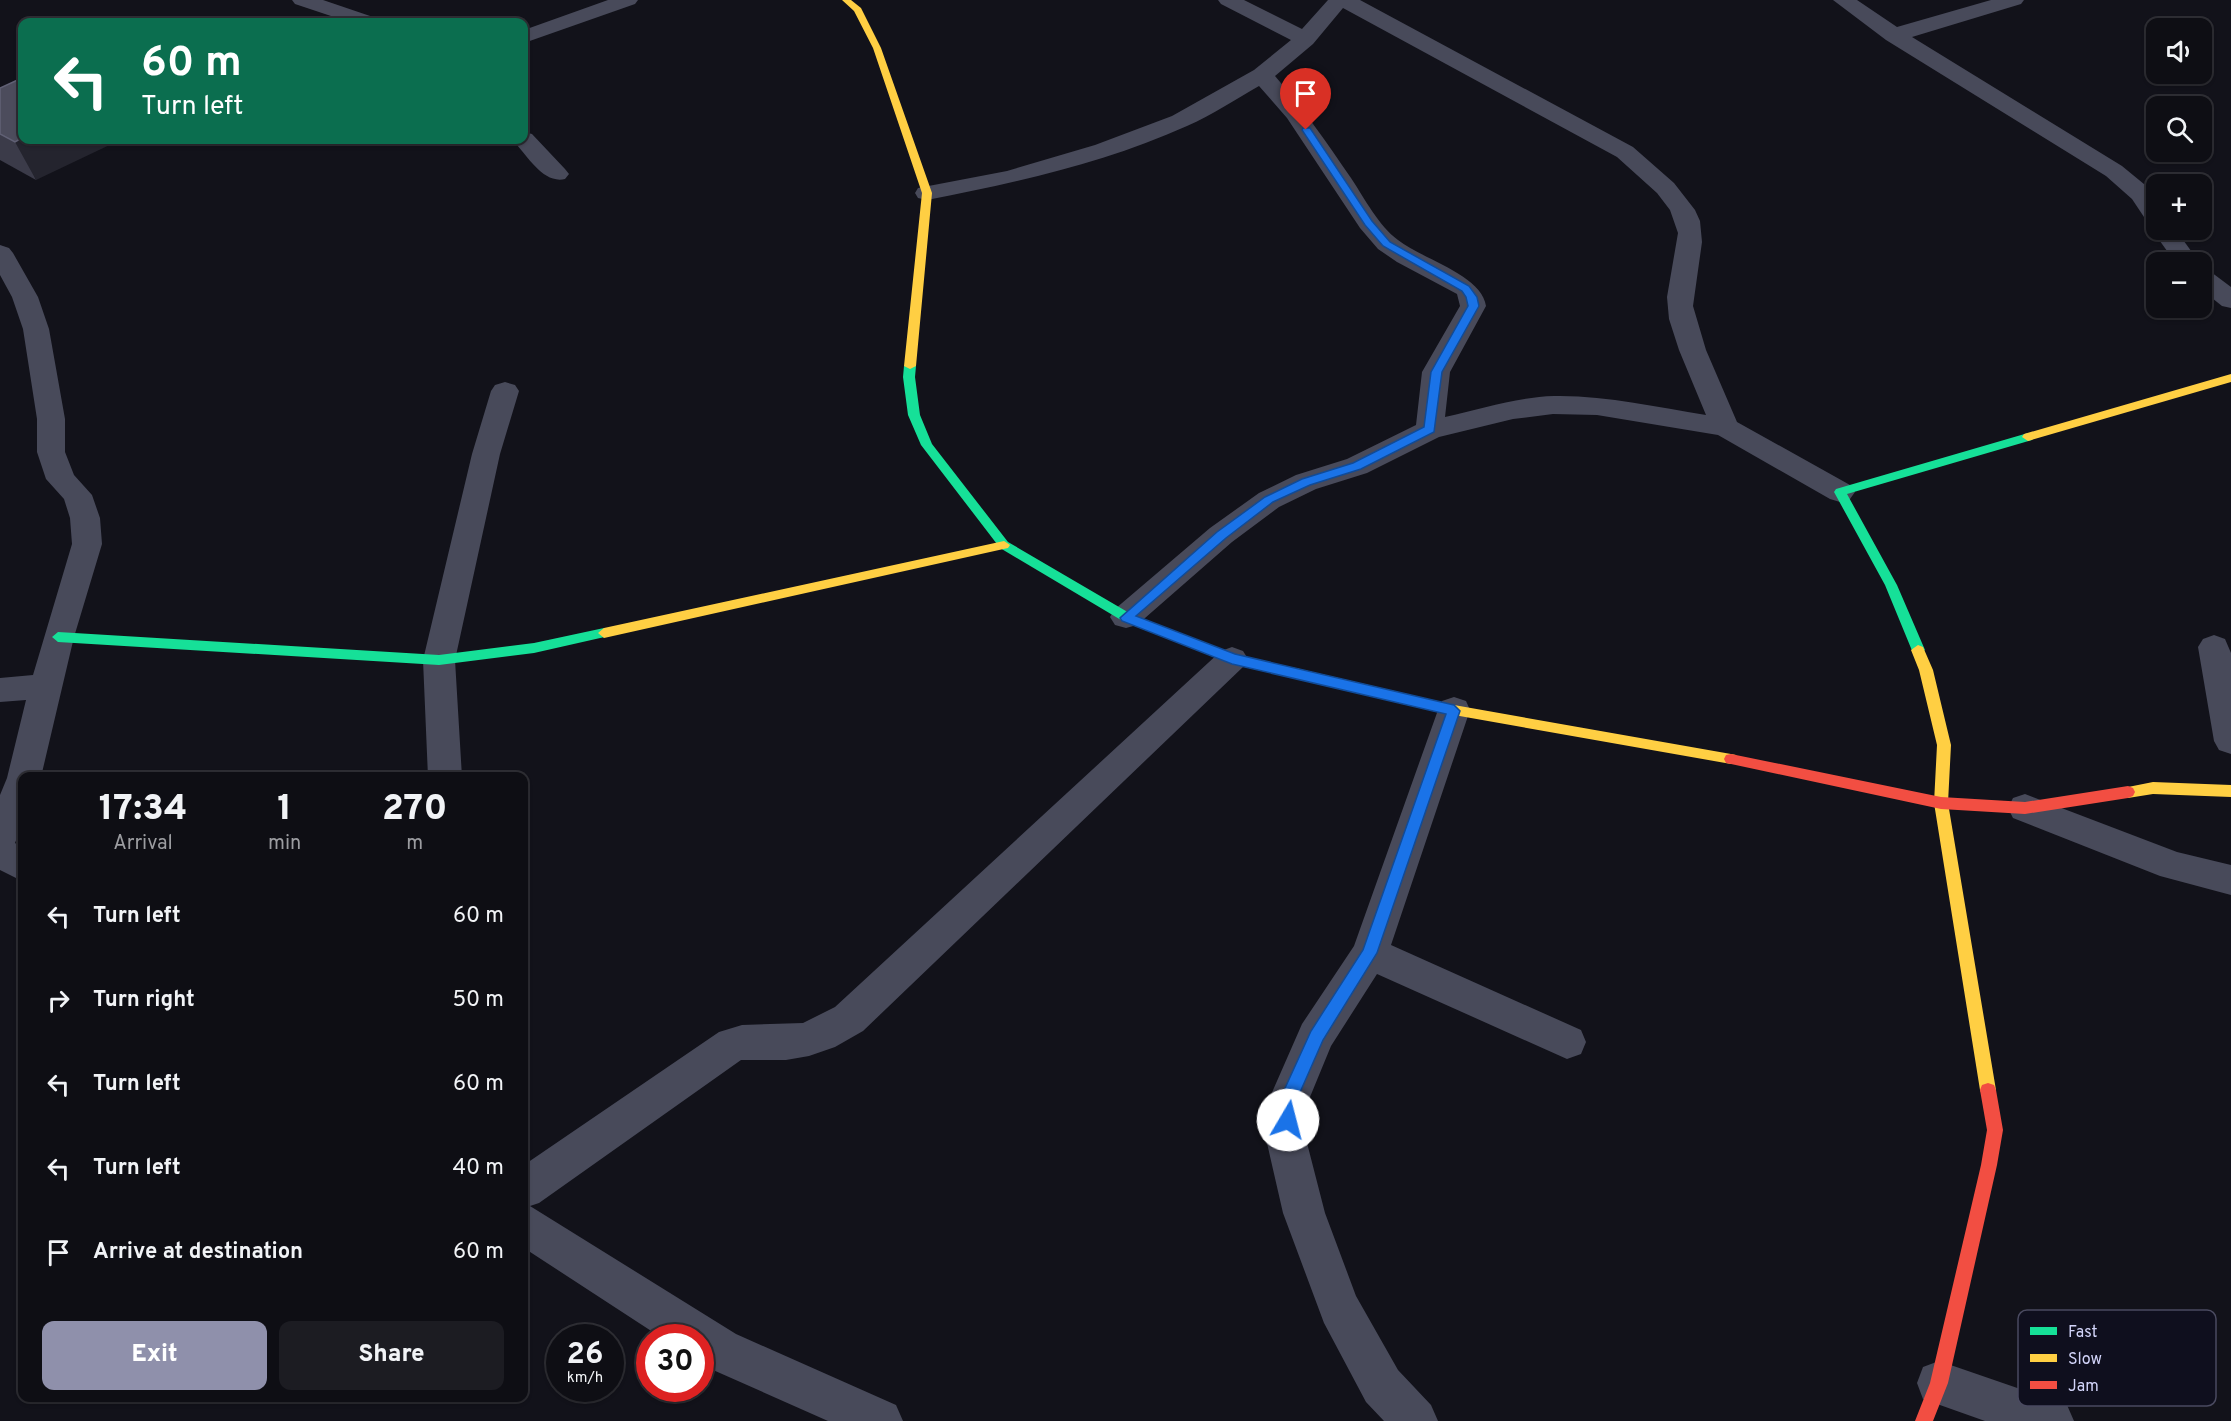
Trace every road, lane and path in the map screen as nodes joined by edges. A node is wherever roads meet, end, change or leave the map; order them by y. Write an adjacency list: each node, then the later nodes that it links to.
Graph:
1 (302, 0): 9 (street)
2 (628, 0): 11 (street)
3 (846, 0): 16 (street)
4 (1228, 0): 12 (street)
5 (1339, 0): 12 (street)
6 (1344, 0): 23 (street)
7 (1843, 0): 10 (street)
8 (2014, 0): 10 (street)
9 (357, 18)
10 (1894, 35): 17 (street)
11 (528, 37)
12 (1305, 39): 13 (street)
13 (1262, 75): 16 (street); 24 (street)
14 (528, 143): 15 (street)
15 (557, 174)
16 (927, 193): 26 (street)
17 (2146, 202)
18 (0, 253): 28 (street)
19 (2212, 286): 20 (street)
20 (2231, 300)
21 (2231, 378): 25 (street)
22 (505, 391): 31 (street)
23 (1725, 427): 24 (street); 25 (street)
24 (1430, 429): 27 (street)
25 (1840, 492): 40 (street)
26 (1004, 545): 27 (street); 31 (street)
27 (1126, 618): 30 (street)
28 (58, 637): 31 (street); 32 (street)
29 (2214, 647): 35 (street)
30 (1232, 659): 34 (street); 48 (street)
31 (439, 660): 37 (street)
32 (46, 686): 33 (street); 36 (street)
33 (0, 690)
34 (1454, 711): 40 (street); 46 (street)
35 (2231, 741)
36 (25, 772)
37 (445, 772)
38 (2231, 791): 41 (street)
39 (18, 793): 42 (street)
40 (1941, 802): 41 (street); 50 (street)
41 (2025, 807): 45 (street)
42 (0, 839)
43 (0, 852): 44 (street)
44 (18, 863)
45 (2231, 880)
46 (1370, 953): 47 (street); 52 (street)
47 (1567, 1042)
48 (528, 1186)
49 (528, 1227): 51 (street)
50 (1931, 1402): 53 (street)
51 (880, 1421)
52 (1415, 1421)
53 (2051, 1421)

